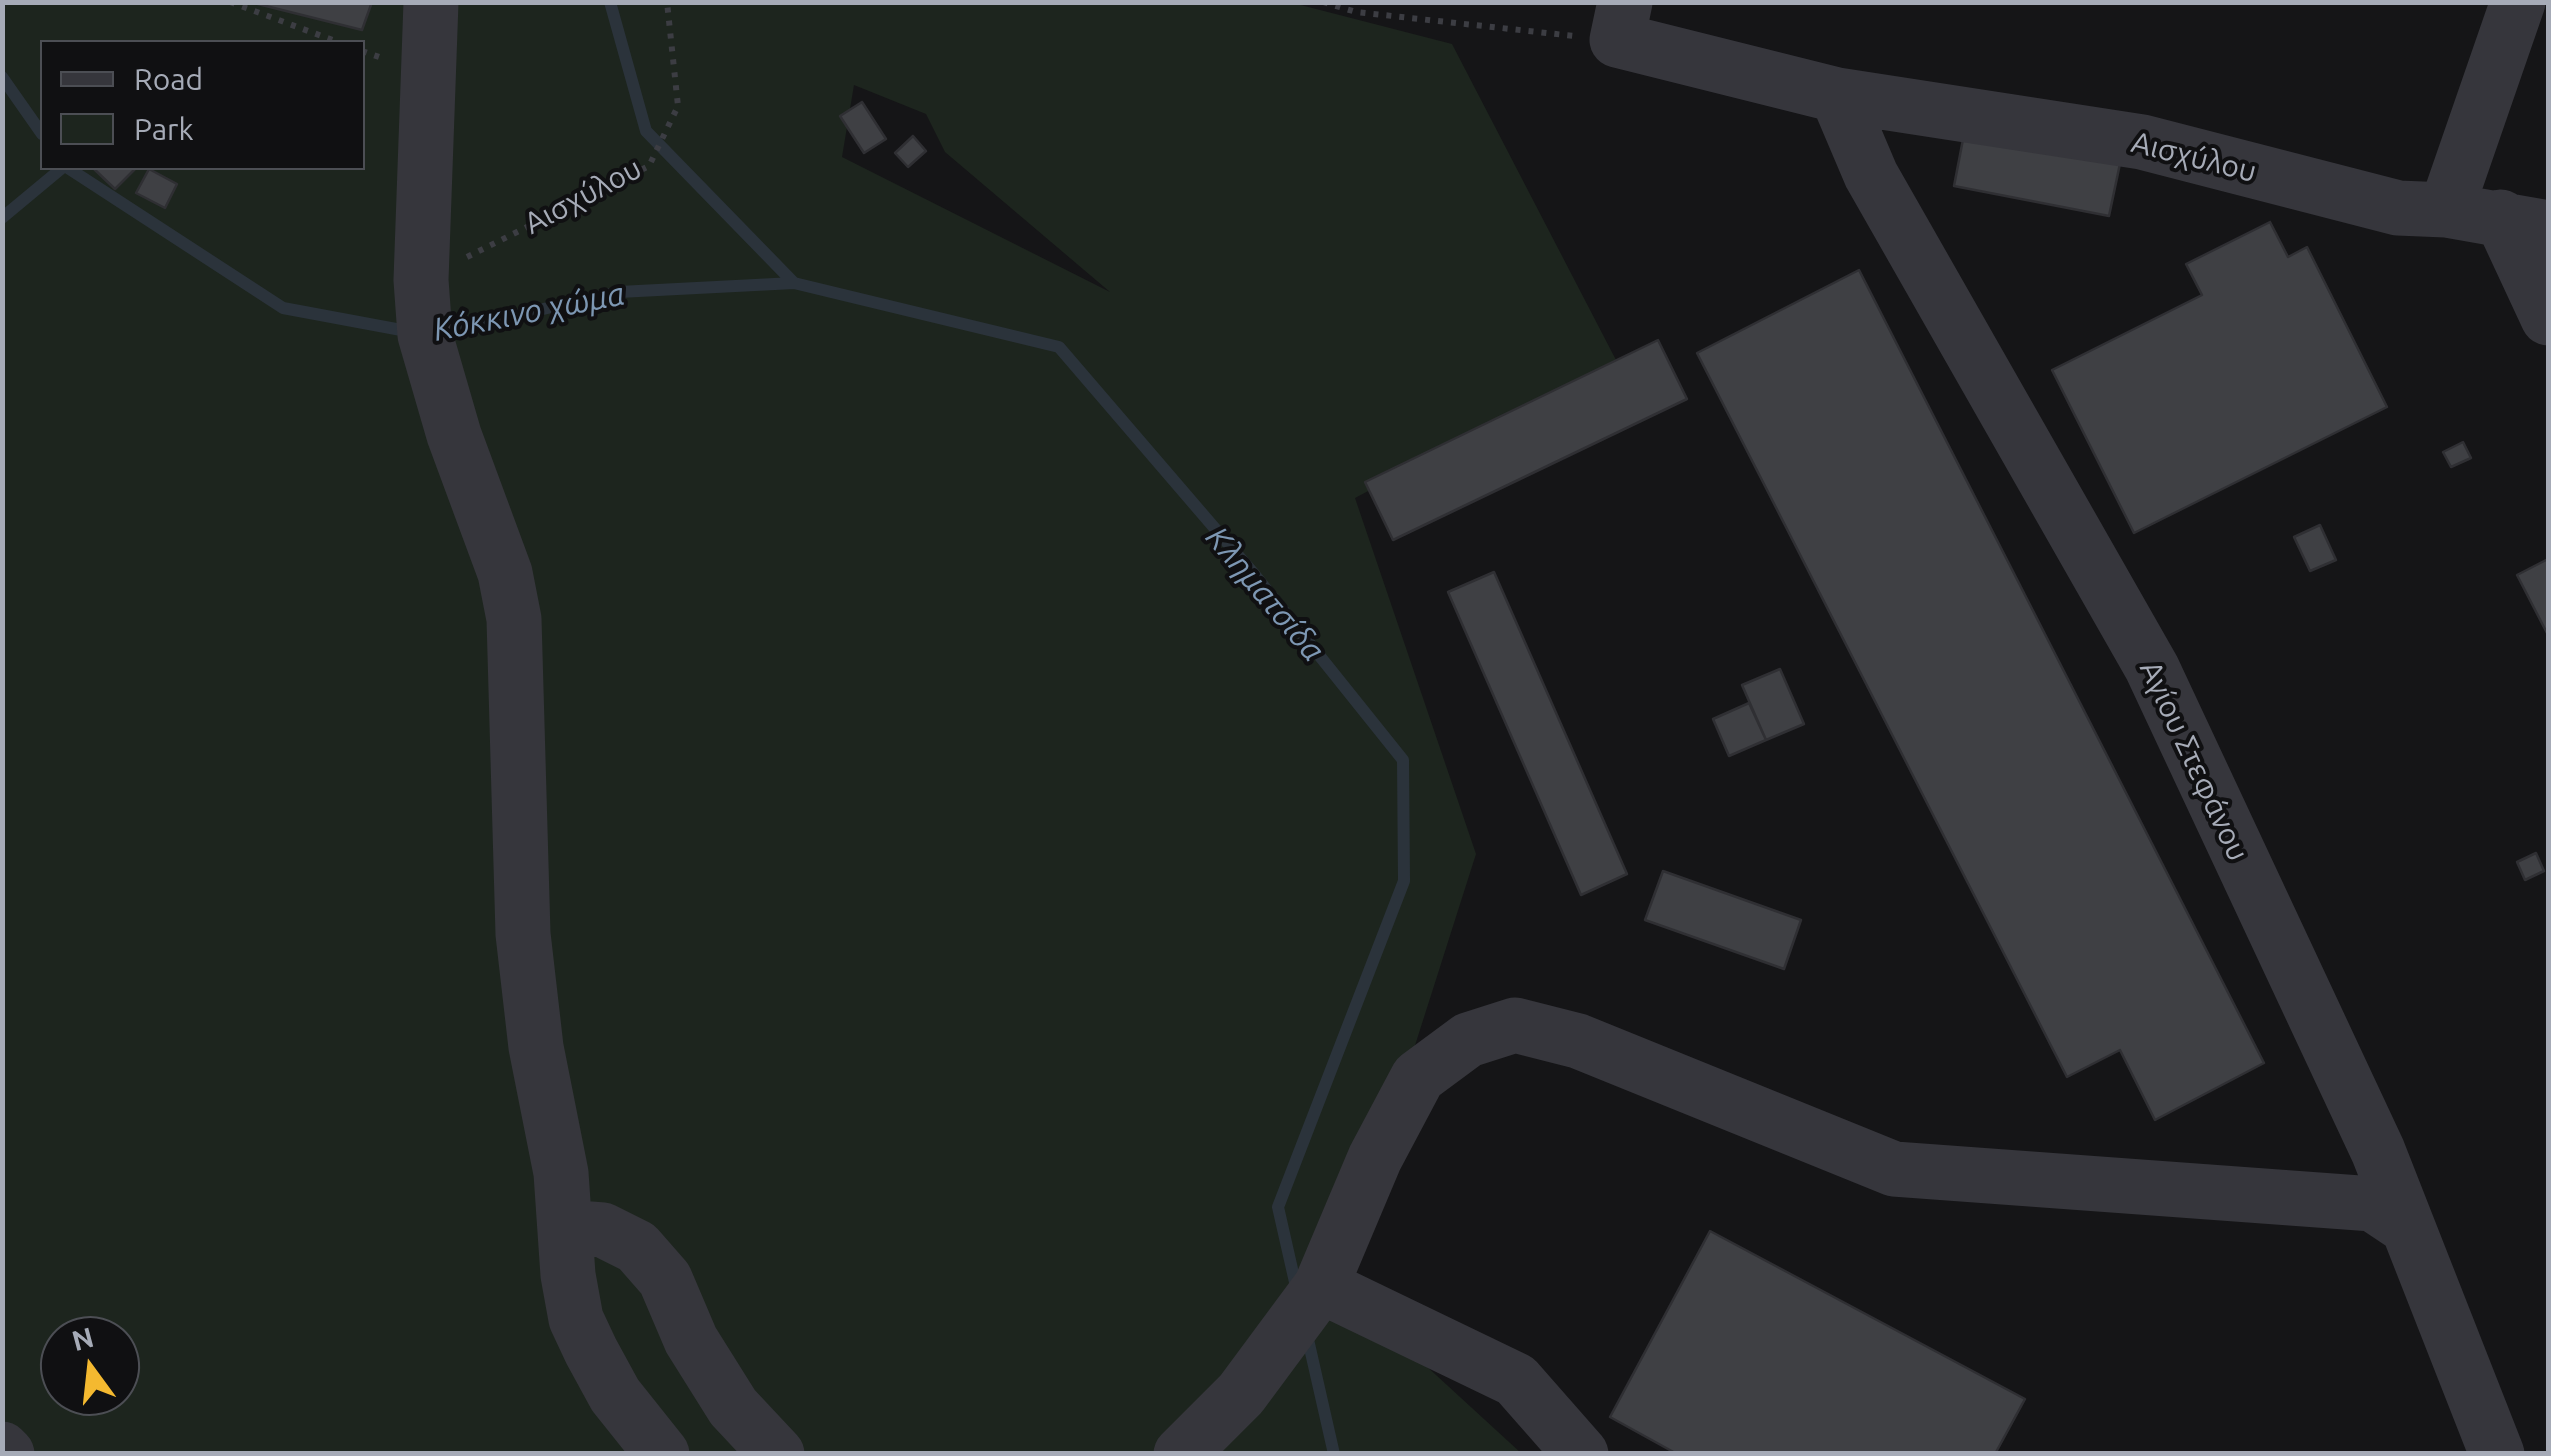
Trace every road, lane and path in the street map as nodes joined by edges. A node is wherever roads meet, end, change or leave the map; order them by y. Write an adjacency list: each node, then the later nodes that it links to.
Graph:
1 (230, 2): 7 (path)
2 (431, 2): 11 (street)
3 (668, 2): 11 (path, Αισχύλου)
4 (1323, 2): 6 (path)
5 (2518, 2): 9 (street)
6 (1621, 21): 8 (street, Αισχύλου)
7 (333, 40)
8 (1837, 96): 9 (street, Αισχύλου); 13 (street, Αγίου Στεφάνου)
9 (2446, 210): 10 (street, Αισχύλου)
10 (2525, 222): 12 (street)
11 (422, 280): 14 (street)
12 (2548, 318)
13 (2406, 1226): 15 (street); 20 (street, Αγίου Στεφάνου)
14 (565, 1227): 16 (street); 17 (street)
15 (1321, 1286): 18 (street); 19 (street)
16 (662, 1454)
17 (777, 1454)
18 (1180, 1454)
19 (1581, 1454)
20 (2497, 1454)

